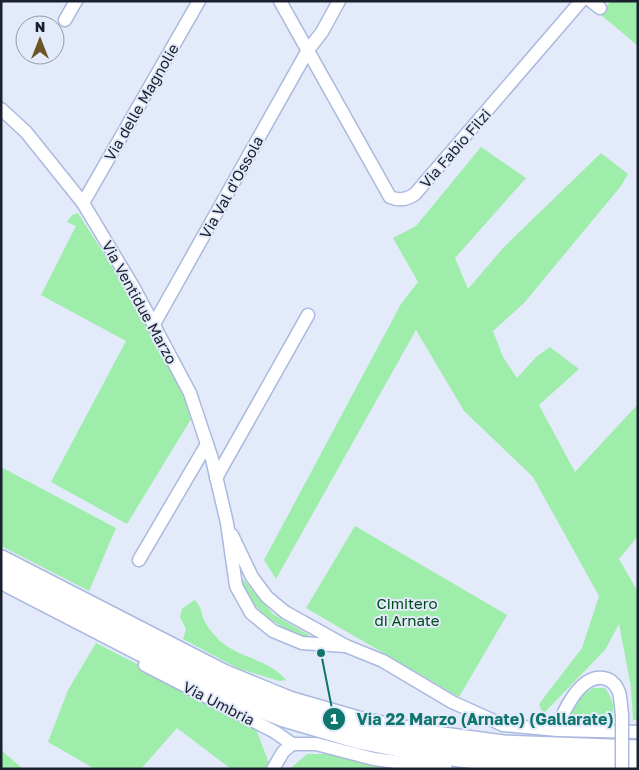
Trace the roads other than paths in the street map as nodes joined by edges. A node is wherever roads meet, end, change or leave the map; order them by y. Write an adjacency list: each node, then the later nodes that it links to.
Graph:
1 (76, 1): 6 (street)
2 (199, 1): 9 (street, Via delle Magnolie)
3 (280, 1): 7 (street, Via Fabio Filzi)
4 (339, 1): 7 (street, Via Val d'Ossola)
5 (581, 1): 7 (street, Via Fabio Filzi)
6 (65, 20)
7 (308, 50): 11 (street, Via Val d'Ossola)
8 (1, 109): 9 (street, Via Ventidue Marzo)
9 (83, 203): 11 (street, Via Ventidue Marzo)
10 (308, 315): 13 (street)
11 (154, 324): 12 (street, Via Ventidue Marzo)
12 (207, 444): 13 (street, Via Ventidue Marzo); 15 (street)
13 (216, 478): 14 (street, Via Ventidue Marzo)
14 (227, 523): 18 (street, Via Ventidue Marzo); 18 (street, Via Ventidue Marzo)
15 (139, 560)
16 (1, 561): 23 (highway)
17 (1, 578): 24 (highway)
18 (346, 646): 20 (street, Via Ventidue Marzo)
19 (145, 665): 22 (street, Via Umbria)
20 (558, 730): 21 (street, Via Ventidue Marzo); 27 (street, bridge)
21 (638, 732)
22 (292, 744): 25 (street); 26 (street)
23 (638, 751)
24 (638, 766)
25 (273, 769)
26 (446, 769)
27 (622, 769)

